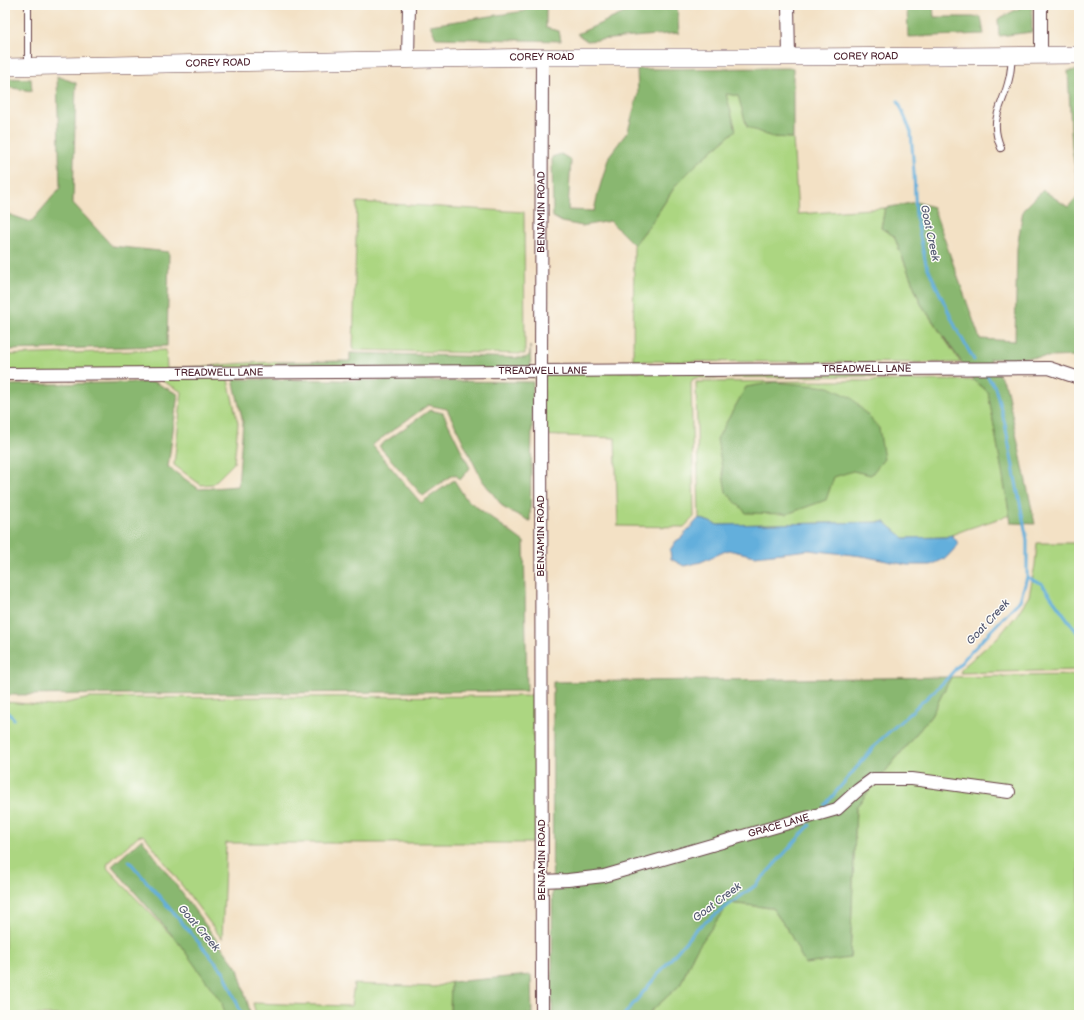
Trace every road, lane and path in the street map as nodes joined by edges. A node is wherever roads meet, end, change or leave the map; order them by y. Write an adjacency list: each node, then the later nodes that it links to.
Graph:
1 (28, 5): 11 (lane)
2 (409, 5): 10 (street)
3 (788, 5): 9 (street)
4 (1040, 5): 6 (street)
5 (1012, 55): 6 (street, COREY ROAD); 9 (street, COREY ROAD); 13 (lane)
6 (1040, 55): 7 (street, COREY ROAD)
7 (1079, 55)
8 (542, 57): 9 (street, COREY ROAD); 10 (street, COREY ROAD); 14 (street, BENJAMIN ROAD)
9 (788, 57)
10 (408, 60): 11 (street, COREY ROAD)
11 (28, 66): 12 (street, COREY ROAD)
12 (5, 67)
13 (1001, 148)
14 (541, 370): 15 (street, TREADWELL LANE); 16 (street, TREADWELL LANE); 18 (street, BENJAMIN ROAD)
15 (5, 374)
16 (1079, 379)
17 (1009, 792): 18 (street, GRACE LANE)
18 (542, 881): 19 (street, BENJAMIN ROAD)
19 (542, 1015)

